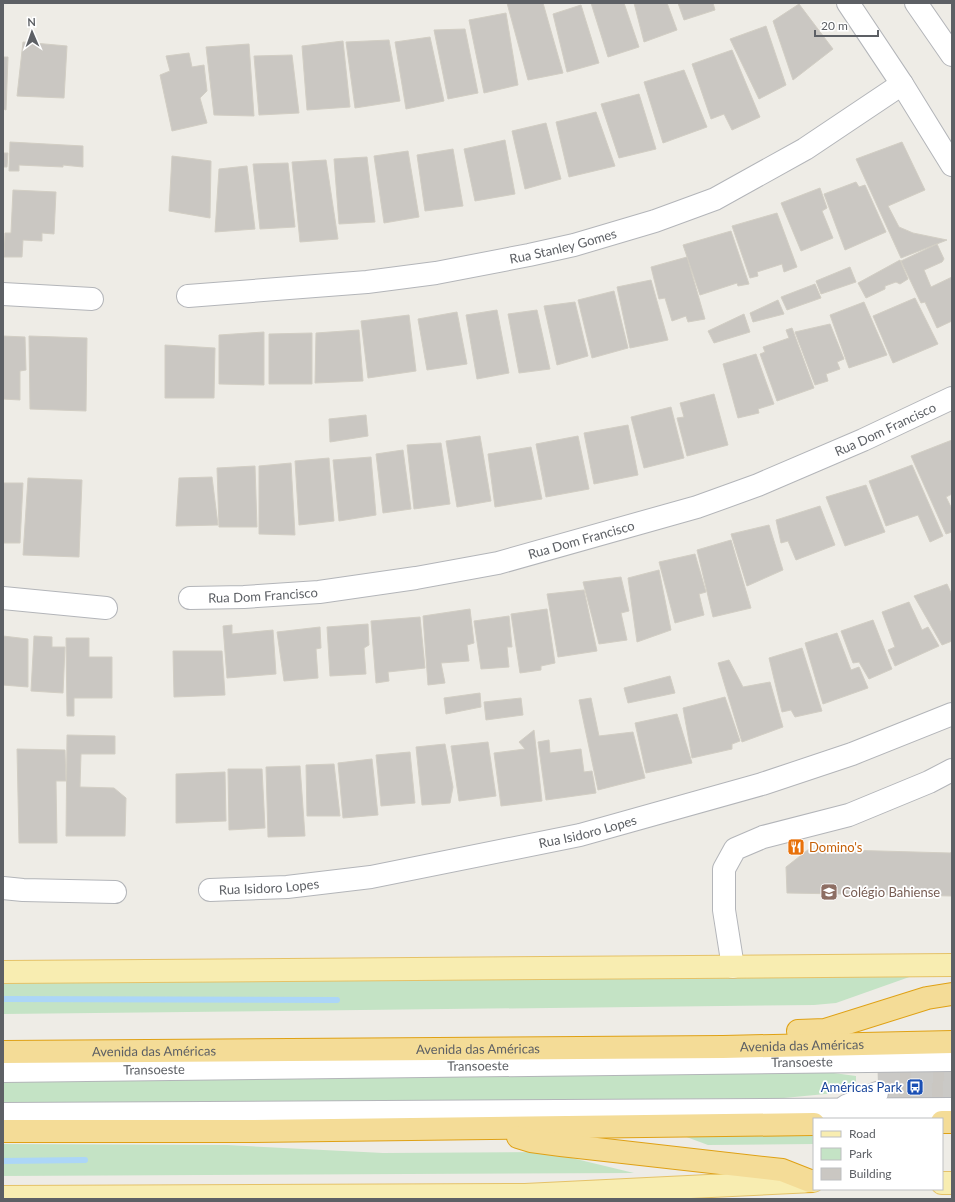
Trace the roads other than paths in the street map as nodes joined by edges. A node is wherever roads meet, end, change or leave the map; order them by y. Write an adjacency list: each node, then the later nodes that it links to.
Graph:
1 (848, 3): 4 (street)
2 (916, 3): 3 (street)
3 (952, 54)
4 (902, 84): 5 (street); 7 (street, Rua Stanley Gomes)
5 (952, 164)
6 (3, 294): 8 (street)
7 (188, 296)
8 (92, 299)
9 (952, 398): 11 (street, Rua Dom Francisco)
10 (3, 598): 12 (street)
11 (190, 598)
12 (106, 608)
13 (952, 714): 16 (street, Rua Isidoro Lopes)
14 (952, 770): 19 (street)
15 (3, 888): 17 (street)
16 (210, 890)
17 (115, 892)
18 (952, 965): 19 (main road)
19 (733, 967): 20 (main road)
20 (3, 972)
21 (952, 994): 23 (highway)
22 (952, 1042): 23 (highway, Avenida das Américas)
23 (723, 1047): 24 (highway, Avenida das Américas)
24 (3, 1052)
25 (952, 1060): 26 (street, Transoeste)
26 (830, 1062): 27 (street, Transoeste); 29 (street)
27 (3, 1071)
28 (952, 1109): 29 (street)
29 (836, 1110): 30 (street)
30 (3, 1114)
31 (813, 1124): 32 (highway)
32 (495, 1128): 33 (highway); 34 (highway)
33 (3, 1131)
34 (812, 1181): 38 (main road)
35 (3, 1197): 36 (main road)
36 (257, 1197): 37 (main road)
37 (368, 1197): 38 (main road)
38 (525, 1197)

